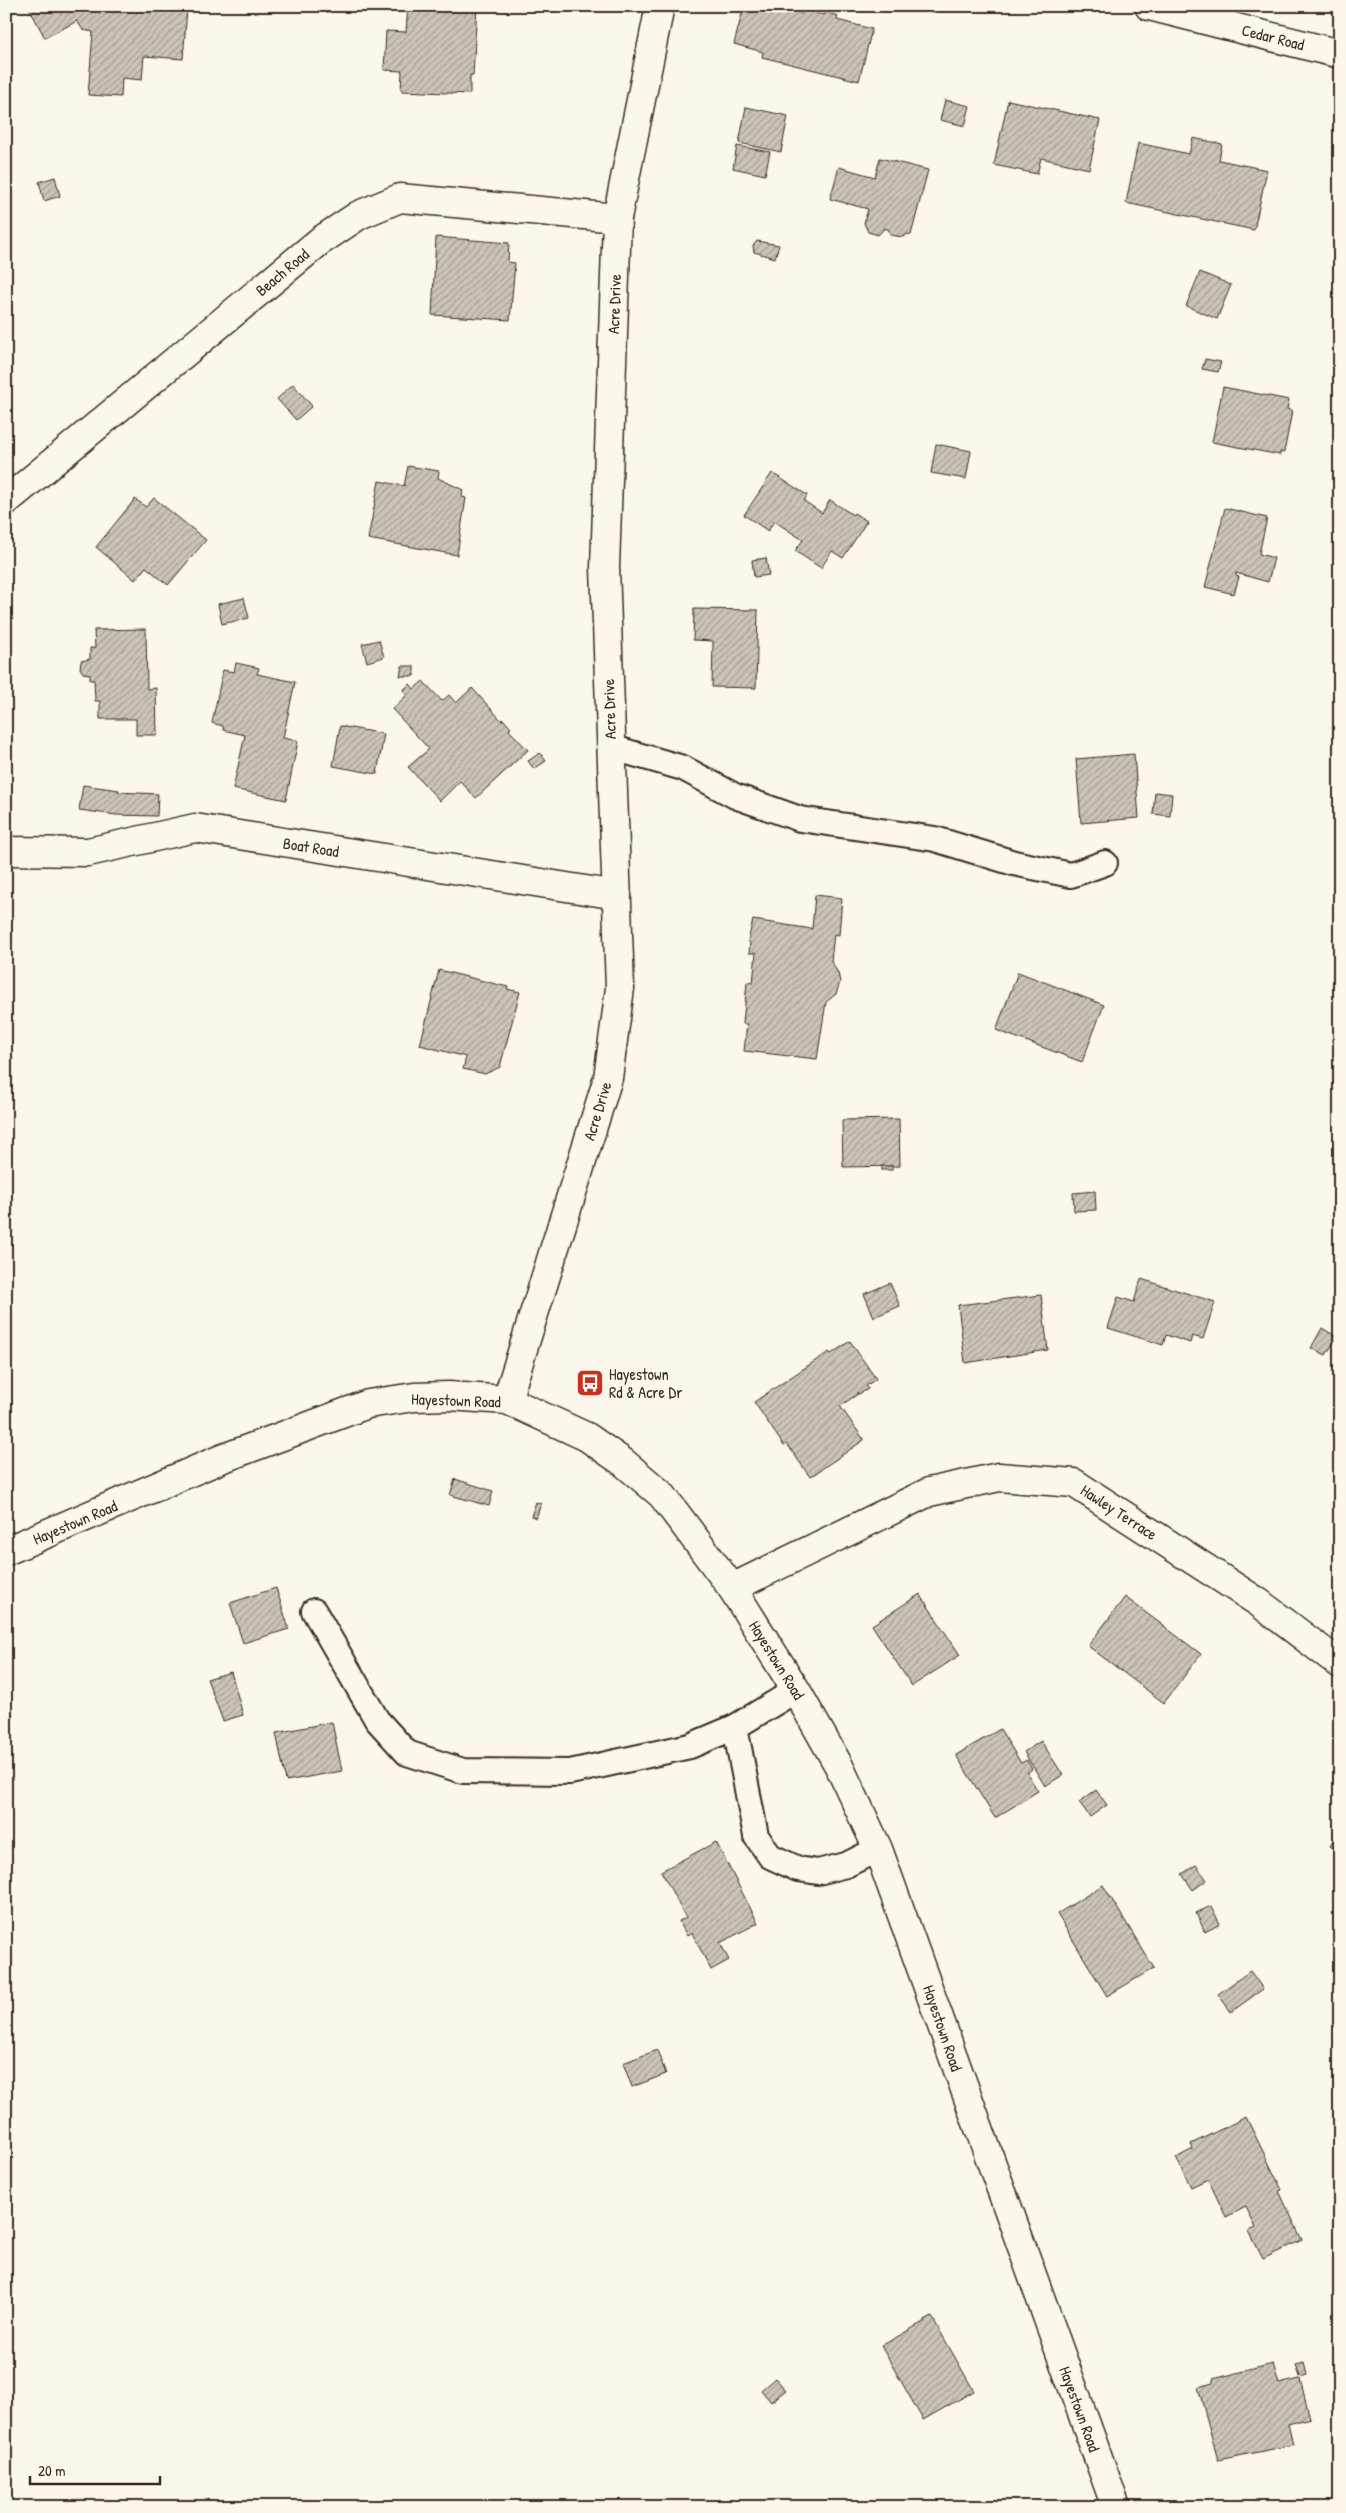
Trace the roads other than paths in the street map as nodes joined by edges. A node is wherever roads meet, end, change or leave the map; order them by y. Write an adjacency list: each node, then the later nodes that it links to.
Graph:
1 (660, 6): 4 (street, Acre Drive)
2 (1149, 6): 3 (street, Cedar Road)
3 (1340, 54)
4 (617, 218): 5 (street, Beach Road); 6 (street, Acre Drive)
5 (6, 501)
6 (610, 747): 8 (lane); 9 (street, Acre Drive)
7 (6, 851): 9 (street, Boat Road)
8 (1105, 863)
9 (617, 895): 10 (street, Acre Drive)
10 (506, 1400): 11 (street, Hayestown Road); 12 (street, Hayestown Road)
11 (6, 1551)
12 (732, 1588): 14 (street, Hawley Terrace); 15 (street, Hayestown Road)
13 (314, 1611): 16 (lane)
14 (1340, 1664)
15 (796, 1690): 16 (lane); 17 (street, Hayestown Road)
16 (735, 1728): 17 (lane)
17 (878, 1849): 18 (street, Hayestown Road)
18 (1116, 2507)

